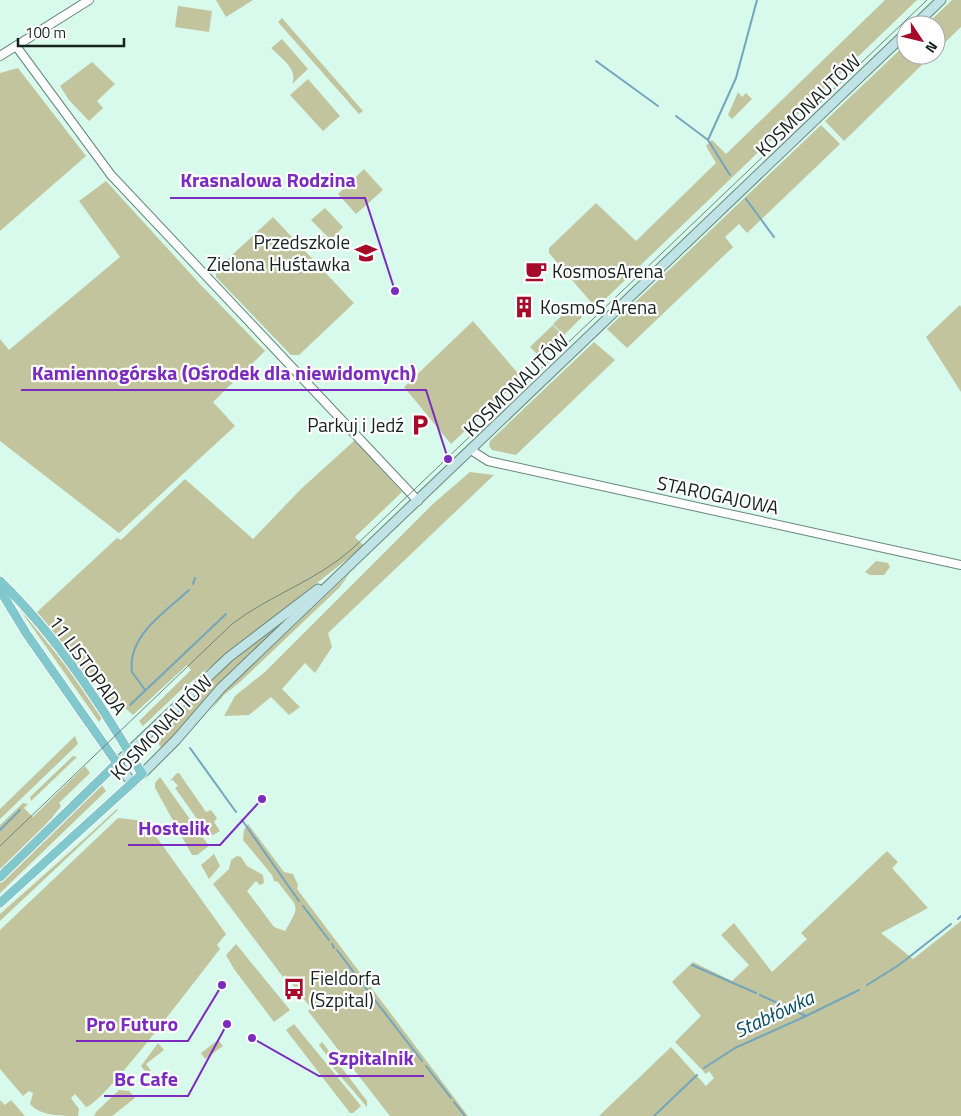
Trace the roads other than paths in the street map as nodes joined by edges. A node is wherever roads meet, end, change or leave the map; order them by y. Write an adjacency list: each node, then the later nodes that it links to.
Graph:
1 (88, 0): 5 (street)
2 (941, 0): 3 (main road)
3 (925, 15)
4 (896, 43): 7 (main road, KOSMONAUTÓW)
5 (16, 46): 6 (street); 8 (street)
6 (0, 56)
7 (471, 450): 8 (main road, KOSMONAUTÓW); 9 (street, STAROGAJOWA)
8 (418, 501): 10 (main road, KOSMONAUTÓW)
9 (961, 565)
10 (343, 572): 13 (main road, KOSMONAUTÓW); 15 (main road, KOSMONAUTÓW)
11 (0, 581): 13 (main road, 11 LISTOPADA)
12 (0, 590): 14 (main road, 11 LISTOPADA)
13 (128, 752): 14 (main road, KOSMONAUTÓW); 15 (main road, 11 LISTOPADA)
14 (117, 763): 16 (main road, 11 LISTOPADA); 17 (main road, KOSMONAUTÓW)
15 (142, 774): 16 (main road, KOSMONAUTÓW)
16 (132, 783): 18 (main road, KOSMONAUTÓW)
17 (0, 877)
18 (0, 903)

